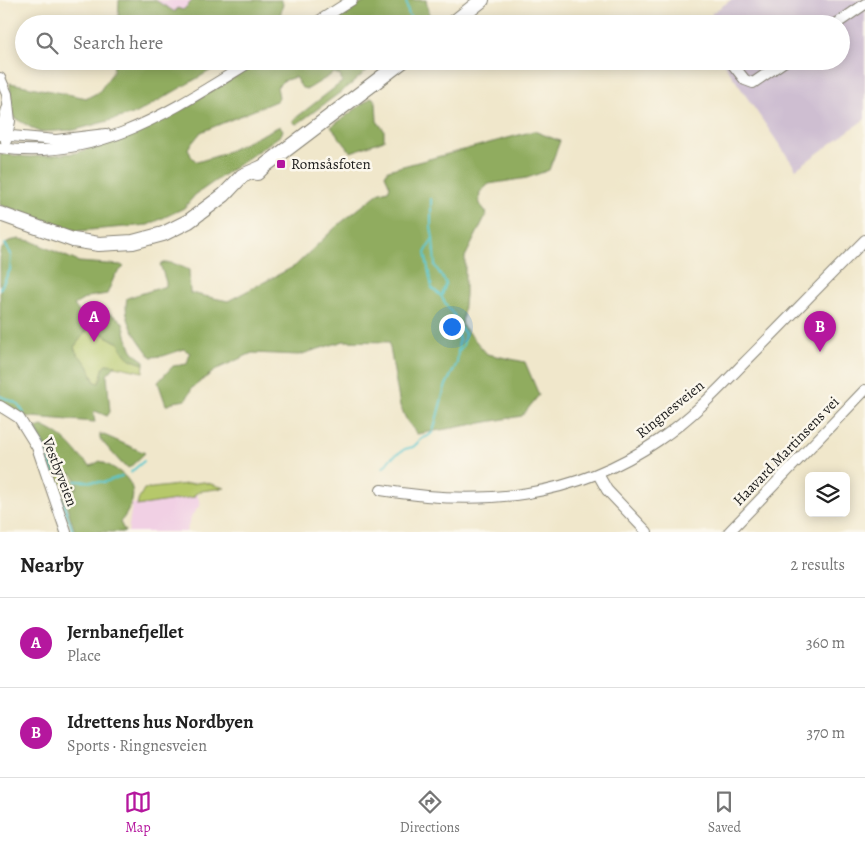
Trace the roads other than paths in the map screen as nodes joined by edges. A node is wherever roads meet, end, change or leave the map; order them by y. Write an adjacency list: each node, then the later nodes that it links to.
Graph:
1 (352, 0): 4 (street)
2 (482, 0): 5 (highway)
3 (865, 4): 6 (street)
4 (328, 15)
5 (463, 15)
6 (849, 15)
7 (237, 70): 12 (street)
8 (390, 70): 15 (highway)
9 (737, 70): 10 (street)
10 (772, 70)
11 (0, 78): 13 (street)
12 (122, 132): 13 (street); 14 (street)
13 (2, 135): 14 (street)
14 (1, 148)
15 (0, 214)
16 (865, 240): 19 (street, Ringnesveien)
17 (865, 390): 23 (street, Haavard Martinsens vei)
18 (0, 406): 21 (street, Vestbyveien)
19 (598, 474): 20 (street, Ringnesveien); 22 (street)
20 (381, 490)
21 (66, 532)
22 (647, 532)
23 (729, 532)

